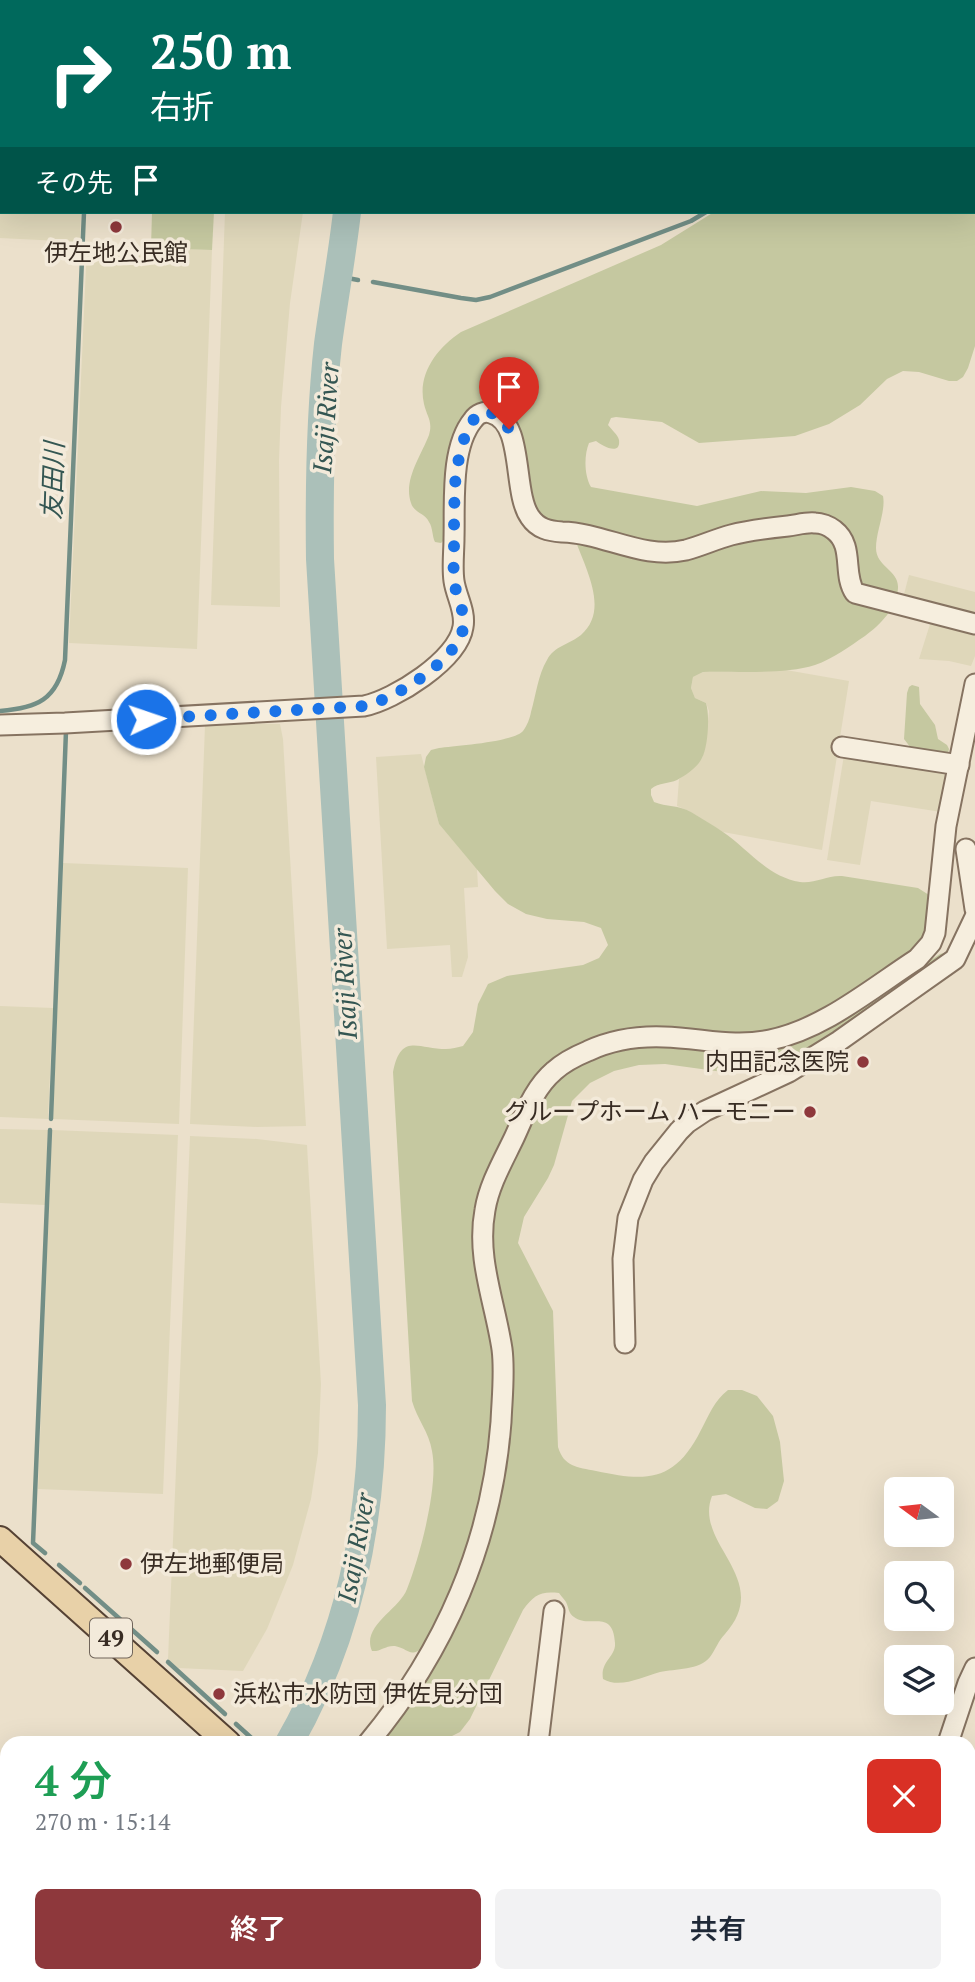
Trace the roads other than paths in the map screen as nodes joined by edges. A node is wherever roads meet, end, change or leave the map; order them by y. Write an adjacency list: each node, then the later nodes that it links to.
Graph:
1 (975, 624): 3 (street)
2 (975, 684): 5 (street)
3 (0, 725)
4 (842, 747): 5 (street)
5 (959, 765): 6 (street)
6 (943, 844): 7 (street); 15 (street)
7 (970, 851): 8 (street)
8 (975, 909)
9 (975, 917): 10 (street)
10 (625, 1343)
11 (0, 1539): 14 (main road, 49)
12 (555, 1611): 16 (street)
13 (975, 1668): 17 (street)
14 (221, 1736)
15 (373, 1736)
16 (539, 1736)
17 (950, 1736)

